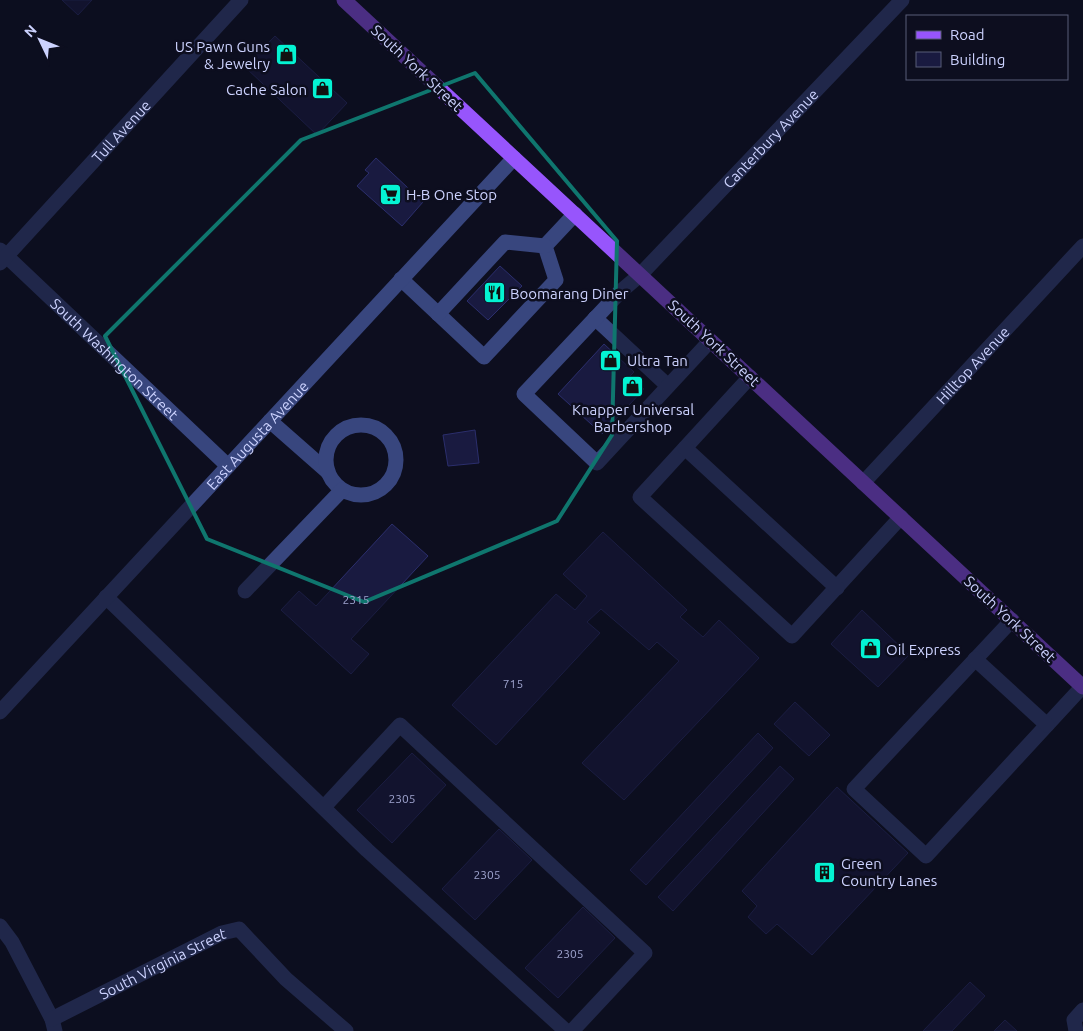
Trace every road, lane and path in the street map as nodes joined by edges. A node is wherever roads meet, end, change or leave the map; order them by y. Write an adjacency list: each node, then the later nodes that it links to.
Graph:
1 (241, 0): 8 (street, Tull Avenue)
2 (344, 0): 4 (main road, South York Street)
3 (902, 0): 9 (street, Canterbury Avenue)
4 (514, 158): 5 (main road, South York Street); 10 (street, East Augusta Avenue)
5 (575, 214): 6 (street); 9 (main road, South York Street)
6 (545, 246): 11 (street); 11 (street)
7 (1083, 246): 20 (street, Hilltop Avenue)
8 (2, 256): 18 (street, South Washington Street)
9 (640, 275): 12 (street, Canterbury Avenue); 13 (main road, South York Street)
10 (400, 279): 11 (street); 16 (street, East Augusta Avenue)
11 (438, 314)
12 (595, 318): 15 (street); 15 (street, Canterbury Avenue)
13 (710, 341): 14 (main road, South York Street); 15 (street)
14 (750, 377): 17 (street); 20 (main road, South York Street)
15 (668, 386)
16 (270, 421): 18 (street, East Augusta Avenue); 19 (street)
17 (685, 448): 23 (street); 23 (street)
18 (228, 466): 25 (street, East Augusta Avenue)
19 (328, 472): 21 (street); 21 (street)
20 (864, 483): 22 (main road, South York Street)
21 (342, 490): 24 (street)
22 (901, 518): 23 (street); 26 (main road, South York Street)
23 (836, 588)
24 (245, 591)
25 (106, 597): 29 (street, East Augusta Avenue); 31 (street)
26 (1012, 620): 27 (street); 28 (main road, South York Street)
27 (976, 659): 30 (street); 30 (street)
28 (1083, 686): 30 (street)
29 (0, 712)
30 (1047, 725)
31 (324, 807): 36 (street); 37 (street)
32 (0, 926): 34 (street, South Virginia Street)
33 (1083, 1010): 38 (street)
34 (54, 1025): 35 (street, South Virginia Street)
35 (346, 1031)
36 (566, 1031)
37 (572, 1031)
38 (1076, 1031)

